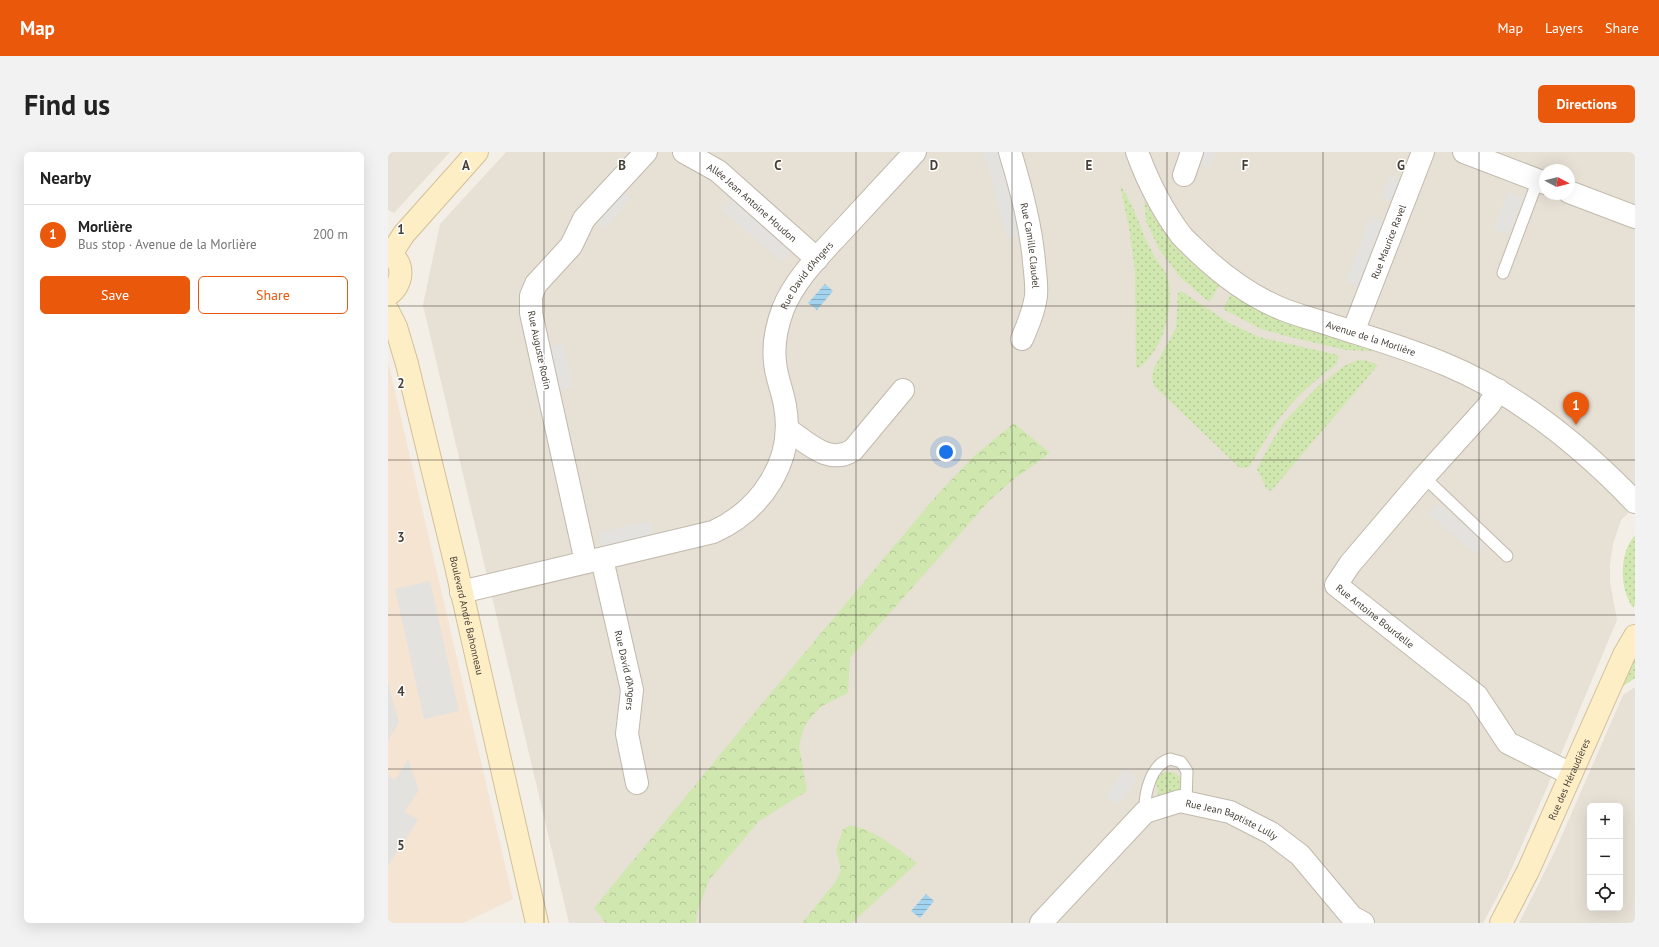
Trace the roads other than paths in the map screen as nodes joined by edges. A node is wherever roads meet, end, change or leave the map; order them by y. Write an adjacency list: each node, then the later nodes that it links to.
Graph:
1 (477, 152): 15 (street)
2 (646, 152): 28 (street, Rue Auguste Rodin)
3 (684, 152): 16 (street, Allée Jean Antoine Houdon)
4 (915, 152): 16 (street, Rue David d’Angers)
5 (1010, 152): 21 (street, Rue Camille Claudel)
6 (1137, 152): 20 (street, Avenue de la Morlière)
7 (1192, 152): 10 (street)
8 (1424, 152): 20 (street, Rue Maurice Ravel)
9 (1464, 152): 11 (street)
10 (1184, 175)
11 (1539, 180)
12 (1539, 186): 17 (lane)
13 (1575, 194): 14 (street)
14 (1635, 217)
15 (389, 254): 18 (street)
16 (817, 259): 24 (street, Rue David d’Angers)
17 (1503, 273)
18 (388, 294)
19 (388, 311): 29 (street, Boulevard André Bahonneau)
20 (1353, 332): 23 (street, Avenue de la Morlière)
21 (1022, 339)
22 (903, 390): 24 (street)
23 (1498, 390): 25 (street, Rue Antoine Bourdelle); 26 (street, Avenue de la Morlière)
24 (788, 429): 28 (street, Rue David d’Angers)
25 (1424, 477): 27 (lane); 31 (street, Rue Antoine Bourdelle)
26 (1635, 502)
27 (1507, 556)
28 (594, 560): 29 (street, Rue David d’Angers); 32 (street, Rue David d’Angers)
29 (461, 592): 35 (street, Boulevard André Bahonneau)
30 (1635, 636): 31 (street, Rue des Héraudières)
31 (1571, 774): 38 (street, Rue des Héraudières)
32 (638, 783)
33 (1186, 803): 34 (street, Rue Jean Baptiste Lully); 34 (lane); 37 (street, Rue Jean Baptiste Lully)
34 (1145, 812): 36 (street, Rue Jean Baptiste Lully)
35 (537, 923)
36 (1041, 923)
37 (1364, 923)
38 (1501, 923)

